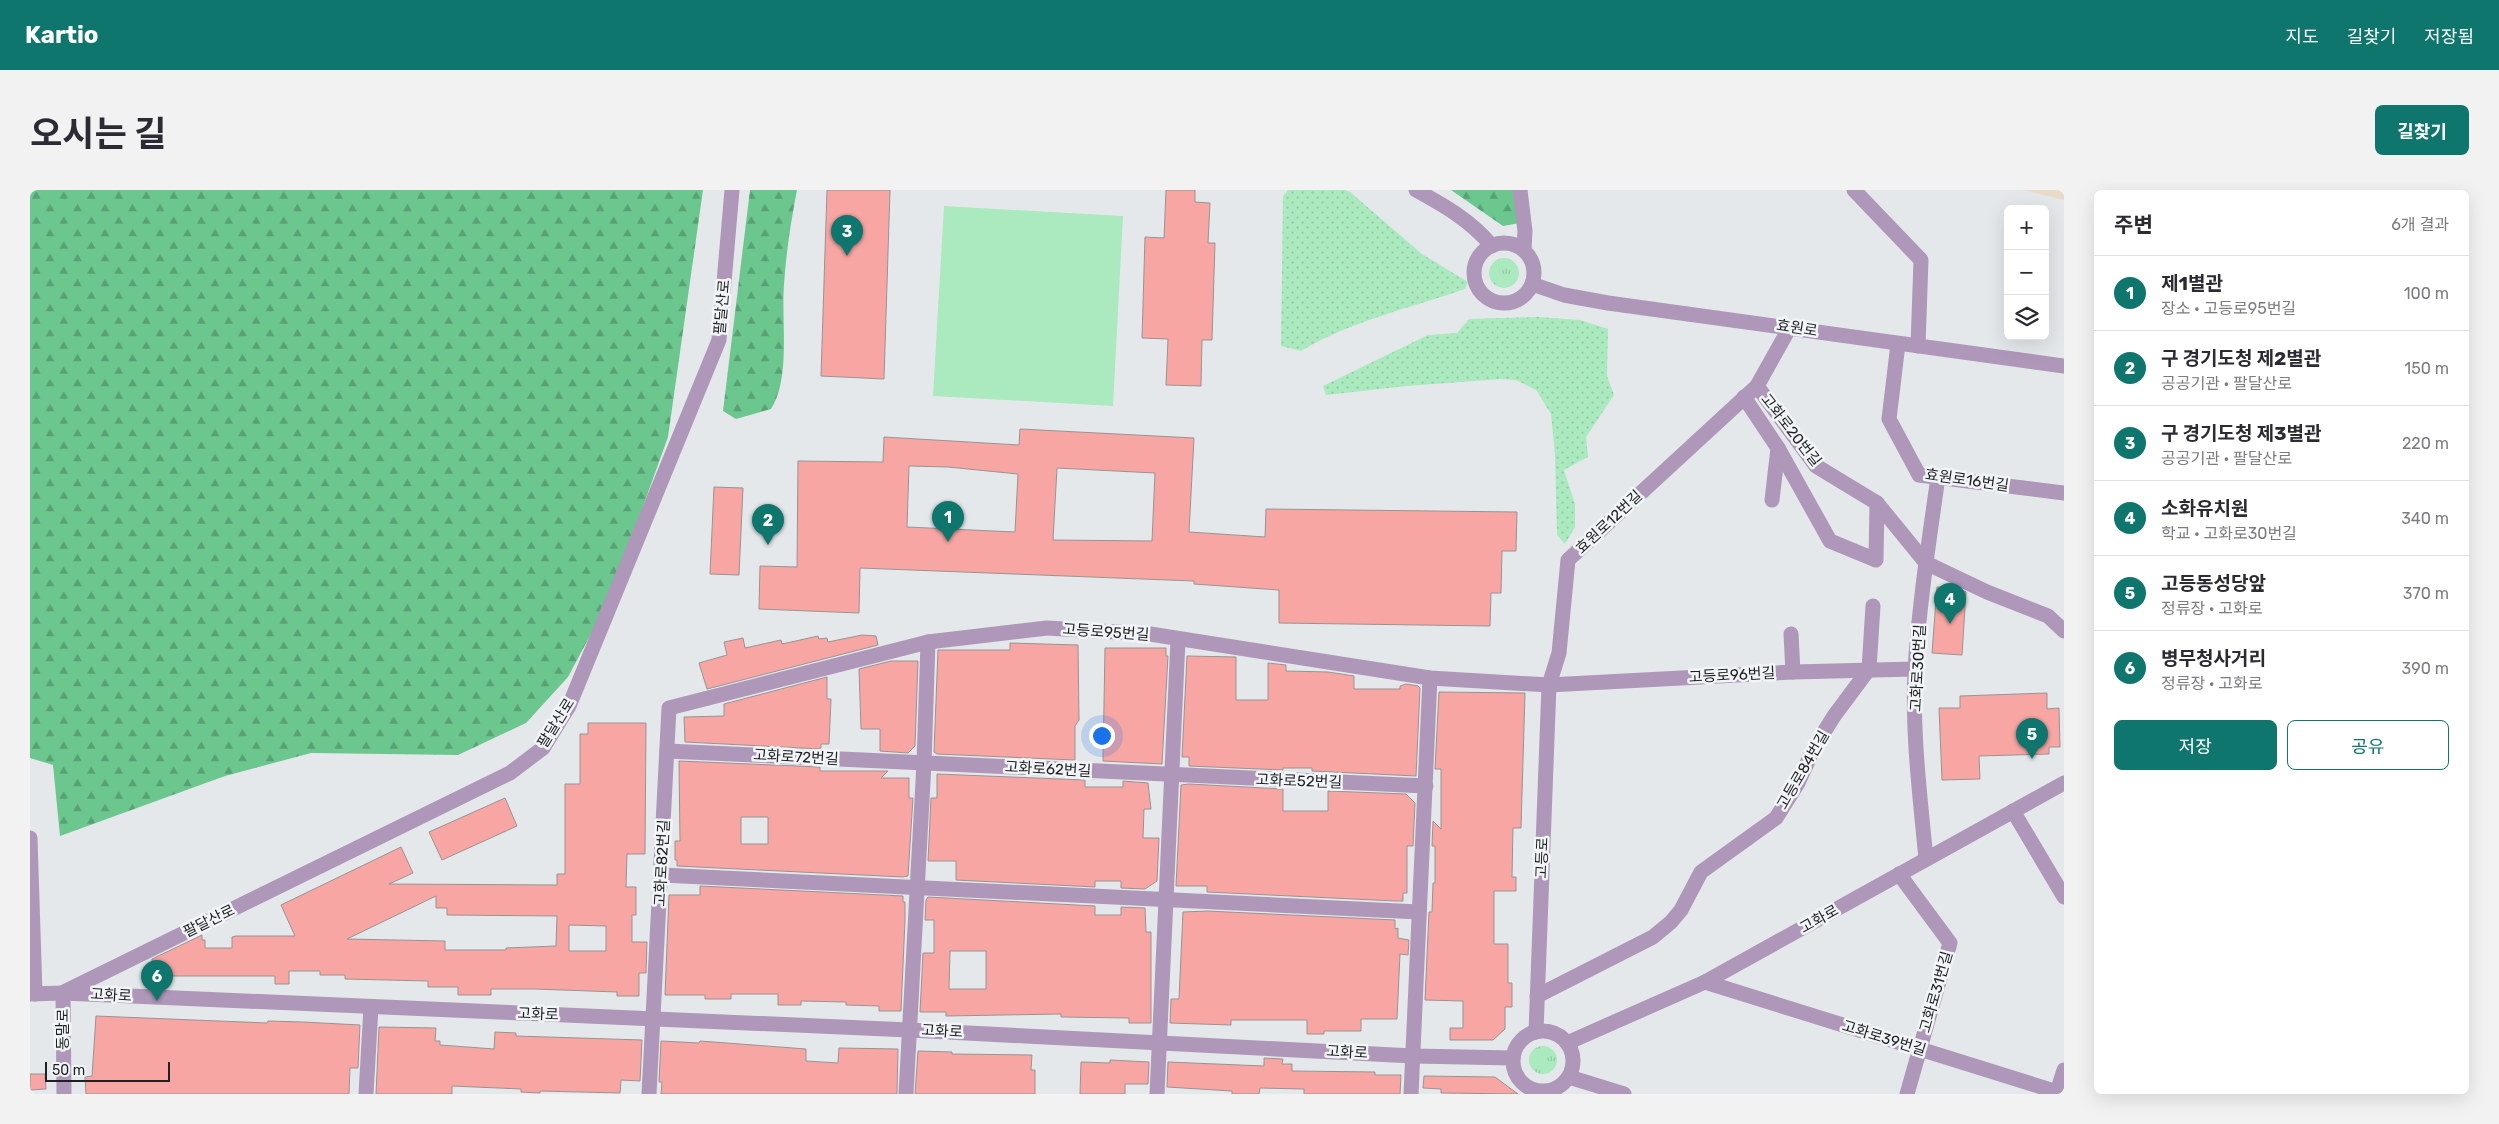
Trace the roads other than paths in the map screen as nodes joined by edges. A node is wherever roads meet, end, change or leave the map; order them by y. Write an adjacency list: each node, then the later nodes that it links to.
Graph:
1 (732, 190): 47 (street, 팔달산로)
2 (1416, 190): 5 (street)
3 (1520, 190): 6 (street)
4 (1854, 190): 10 (street)
5 (1492, 246): 6 (street); 7 (street)
6 (1524, 250): 7 (street)
7 (1532, 284): 8 (street, 효원로)
8 (1790, 327): 9 (street, 효원로); 12 (street, 효원로12번길)
9 (1898, 344): 10 (street, 효원로); 15 (street, 효원로16번길)
10 (1918, 346): 11 (street, 효원로)
11 (2064, 366)
12 (1756, 386): 13 (street, 효원로12번길); 18 (street, 고화로20번길)
13 (1744, 397): 14 (street); 29 (street, 효원로12번길)
14 (1778, 448): 17 (street); 18 (street, 고화로20번길)
15 (1938, 477): 16 (street, 효원로16번길); 19 (street, 고화로30번길)
16 (2064, 493)
17 (1772, 500)
18 (1877, 503): 19 (street, 고화로20번길)
19 (1926, 563): 21 (street, 고화로20번길); 26 (street, 고화로30번길)
20 (1873, 606): 25 (street)
21 (2064, 631)
22 (1791, 634): 27 (street)
23 (1178, 640): 24 (street, 고등로95번길); 28 (street, 고등로95번길); 33 (street)
24 (928, 642): 30 (street, 고등로95번길); 32 (street)
25 (1869, 669): 26 (street, 고등로96번길); 27 (street, 고등로96번길); 49 (street, 고등로84번길)
26 (1915, 669): 38 (street, 고화로30번길)
27 (1793, 672): 29 (street, 고등로96번길)
28 (1430, 678): 29 (street, 고등로95번길); 35 (street)
29 (1549, 685): 49 (street, 고등로)
30 (669, 708): 31 (street, 고화로82번길)
31 (667, 751): 32 (street, 고화로72번길); 40 (street, 고화로82번길)
32 (924, 763): 33 (street, 고화로62번길); 42 (street)
33 (1172, 775): 35 (street, 고화로52번길); 44 (street)
34 (2064, 783): 36 (street, 고화로)
35 (1426, 786): 45 (street)
36 (2013, 811): 38 (street, 고화로); 43 (street)
37 (30, 838): 41 (street)
38 (1926, 859): 39 (street, 고화로)
39 (1898, 874): 46 (street, 고화로); 56 (street, 고화로31번길)
40 (662, 875): 42 (street); 51 (street, 고화로82번길)
41 (31, 884): 48 (street)
42 (918, 888): 44 (street); 52 (street)
43 (2064, 897)
44 (1165, 899): 45 (street); 54 (street)
45 (1419, 912): 57 (street)
46 (1705, 982): 55 (street, 고화로); 56 (street, 고화로39번길)
47 (63, 993): 48 (street, 고화로); 50 (street, 고화로); 63 (street, 동말로)
48 (32, 994)
49 (1537, 996): 53 (street, 고등로)
50 (371, 1007): 51 (street, 고화로); 64 (street)
51 (652, 1018): 52 (street, 고화로); 65 (street, 고화로82번길)
52 (909, 1030): 54 (street, 고화로); 66 (street)
53 (1536, 1032): 55 (street); 58 (street)
54 (1158, 1043): 57 (street, 고화로); 67 (street)
55 (1568, 1043): 60 (street)
56 (1920, 1049): 62 (street, 고화로39번길); 70 (street, 고화로31번길)
57 (1413, 1056): 58 (street, 고화로); 68 (street)
58 (1513, 1058): 61 (street)
59 (2064, 1070): 62 (street)
60 (1569, 1077): 61 (street); 69 (street)
61 (1539, 1092)
62 (2060, 1093)
63 (64, 1094)
64 (366, 1094)
65 (649, 1094)
66 (906, 1094)
67 (1157, 1094)
68 (1411, 1094)
69 (1624, 1094)
70 (1907, 1094)

